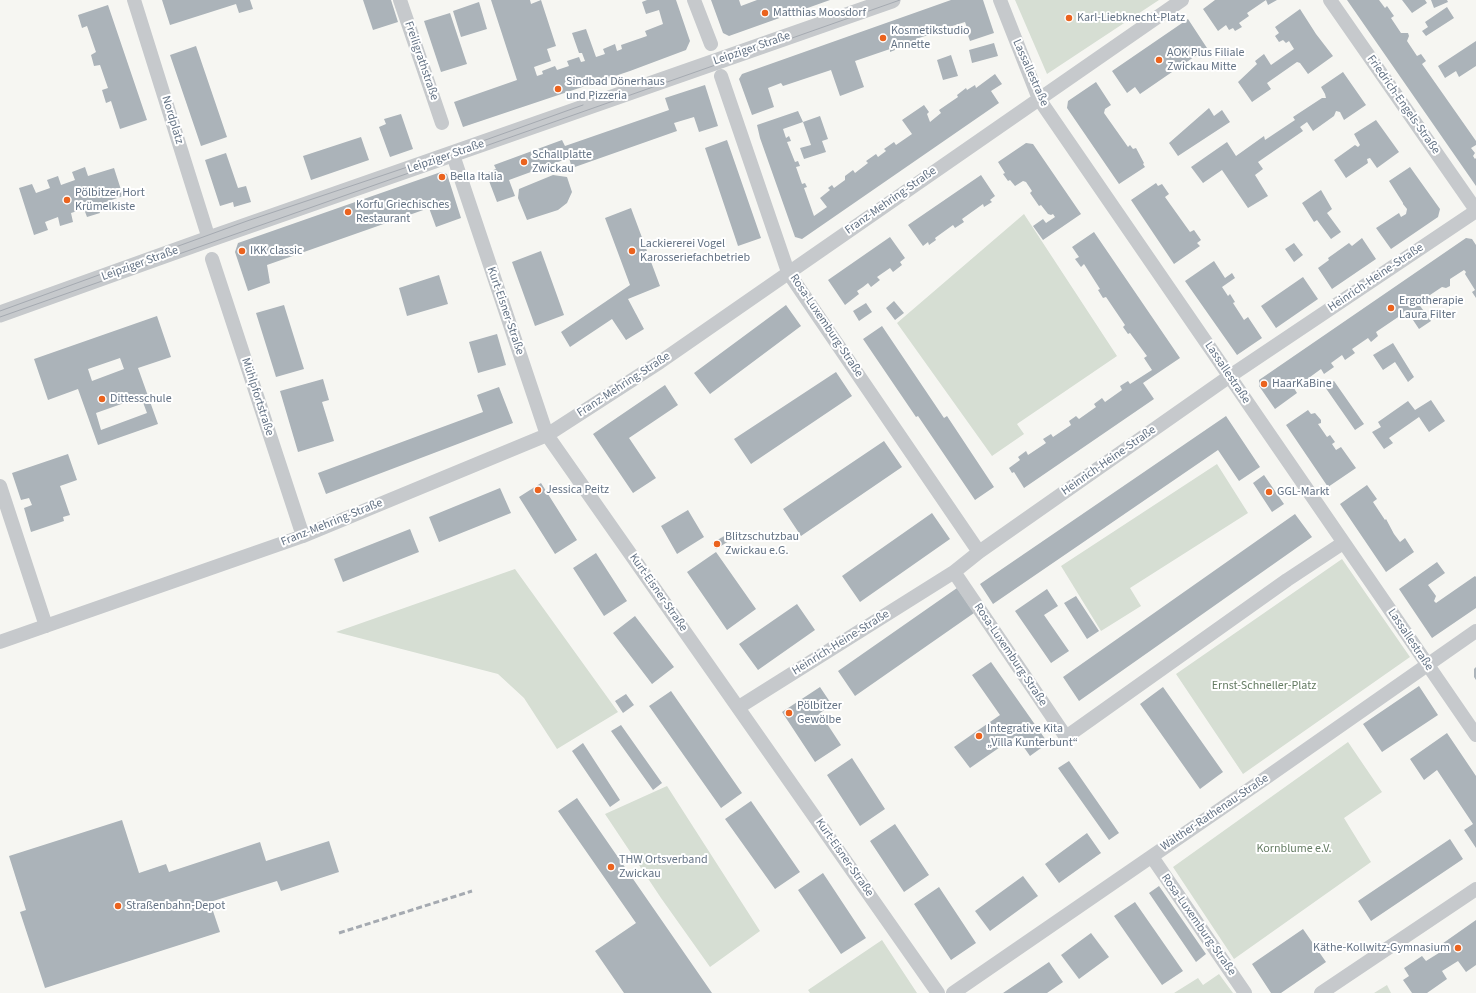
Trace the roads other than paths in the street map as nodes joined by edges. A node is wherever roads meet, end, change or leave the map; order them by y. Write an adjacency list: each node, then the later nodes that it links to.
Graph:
1 (134, 0): 14 (street, Nordplatz)
2 (400, 0): 11 (street, Freiligrathstraße)
3 (694, 0): 8 (street)
4 (892, 0): 12 (street, Leipziger Straße)
5 (1000, 0): 10 (street, Lassallestraße)
6 (1182, 0): 10 (street, Franz-Mehring-Straße)
7 (1330, 0): 13 (street, Friedrich-Engels-Straße)
8 (711, 44)
9 (721, 76): 16 (street, Rosa-Luxemburg-Straße)
10 (1039, 100): 16 (street, Franz-Mehring-Straße); 18 (street, Lassallestraße)
11 (442, 123)
12 (453, 154): 14 (street, Leipziger Straße); 19 (street, Kurt-Eisner-Straße)
13 (1476, 210): 18 (street, Heinrich-Heine-Straße)
14 (209, 239): 17 (street, Leipziger Straße)
15 (212, 259): 21 (street, Mühlpfortstraße)
16 (788, 272): 19 (street, Franz-Mehring-Straße); 23 (street, Rosa-Luxemburg-Straße)
17 (0, 314)
18 (1230, 376): 22 (street, Lassallestraße); 23 (street, Heinrich-Heine-Straße)
19 (547, 435): 21 (street, Franz-Mehring-Straße); 29 (street, Kurt-Eisner-Straße)
20 (0, 486): 25 (street)
21 (302, 536): 25 (street, Franz-Mehring-Straße)
22 (1343, 542): 24 (street, Rosa-Luxemburg-Straße); 28 (street, Lassallestraße)
23 (979, 552): 24 (street, Heinrich-Heine-Straße)
24 (954, 572): 29 (street, Heinrich-Heine-Straße)
25 (46, 626): 27 (street, Franz-Mehring-Straße)
26 (1476, 631): 28 (street, Walther-Rathenau-Straße)
27 (0, 642)
28 (1427, 665): 30 (street, Lassallestraße); 31 (street, Walther-Rathenau-Straße)
29 (739, 708): 33 (street, Kurt-Eisner-Straße)
30 (1476, 735)
31 (1152, 857): 34 (street, Walther-Rathenau-Straße); 35 (street, Rosa-Luxemburg-Straße)
32 (1476, 889): 36 (street)
33 (938, 993)
34 (952, 993)
35 (1245, 993)
36 (1320, 993)

